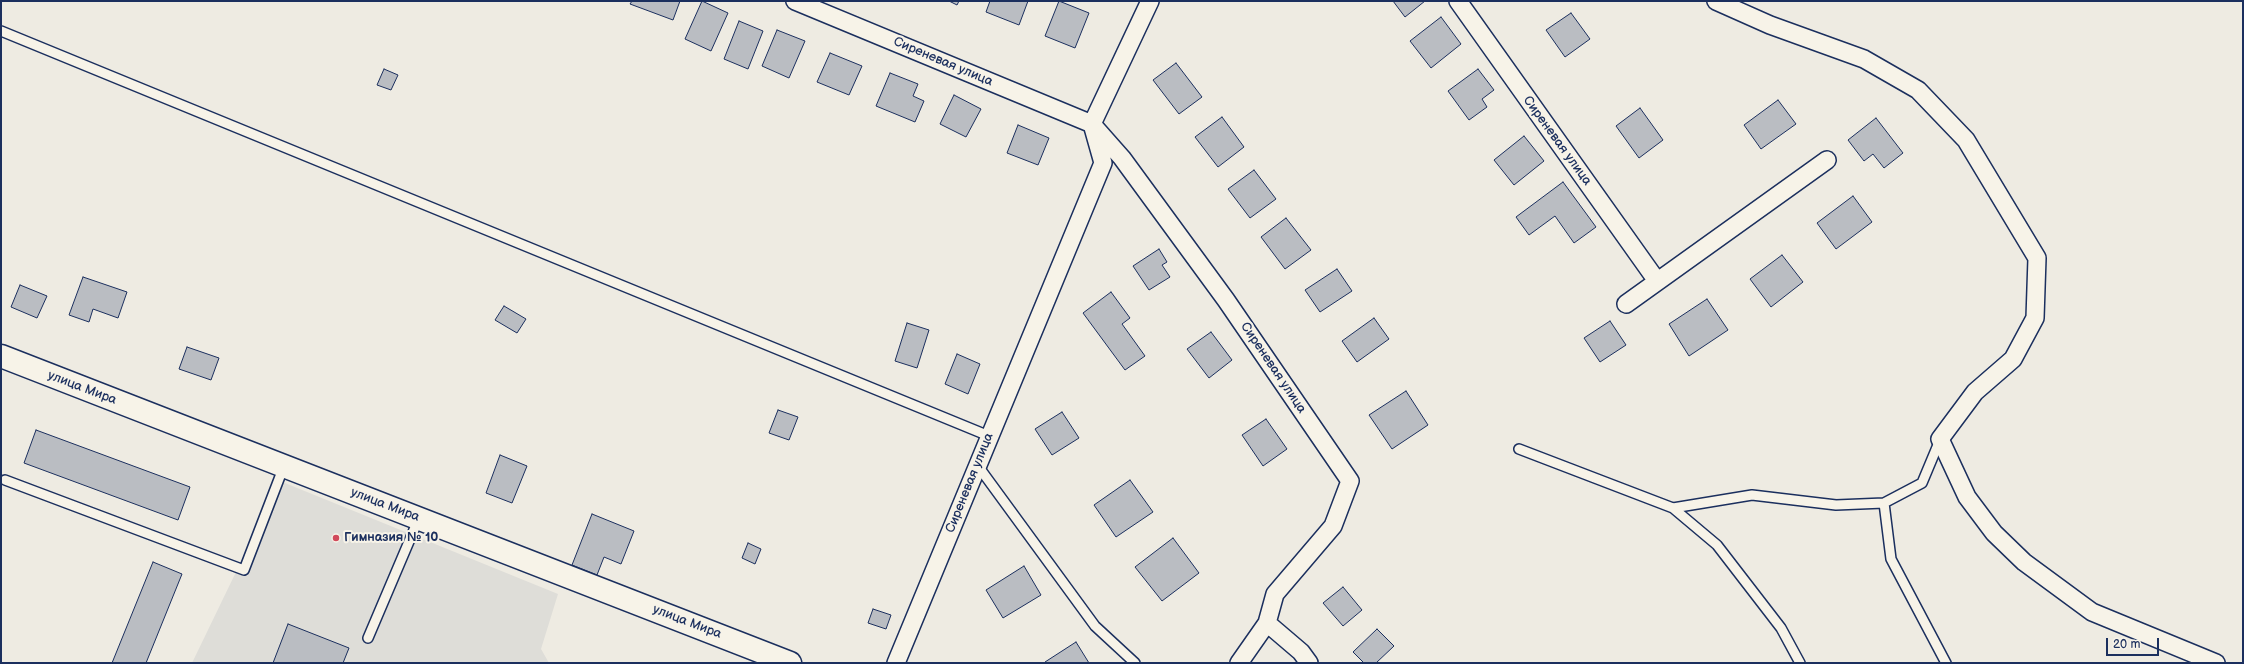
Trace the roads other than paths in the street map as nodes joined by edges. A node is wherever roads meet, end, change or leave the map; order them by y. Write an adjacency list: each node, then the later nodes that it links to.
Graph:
1 (795, 1): 6 (street, Сиреневая улица)
2 (1150, 1): 6 (street)
3 (1458, 1): 8 (street, Сиреневая улица)
4 (1716, 1): 12 (street)
5 (1, 31): 11 (lane)
6 (1092, 124): 11 (street, Сиреневая улица); 20 (street, Сиреневая улица)
7 (1827, 160): 8 (street)
8 (1657, 281): 9 (street)
9 (1626, 304)
10 (1, 356): 14 (street, улица Мира)
11 (989, 436): 15 (street, Сиреневая улица)
12 (1940, 439): 17 (lane); 29 (street)
13 (1519, 449): 18 (lane)
14 (284, 466): 16 (lane); 19 (street, улица Мира)
15 (978, 466): 23 (street, Сиреневая улица); 24 (lane)
16 (5, 480)
17 (1884, 503): 18 (lane); 28 (lane)
18 (1673, 508): 27 (lane)
19 (419, 518): 21 (lane); 22 (street, улица Мира)
20 (1267, 623): 25 (street); 26 (street)
21 (368, 638)
22 (790, 663)
23 (896, 663)
24 (1136, 663)
25 (1239, 663)
26 (1309, 663)
27 (1800, 663)
28 (1946, 663)
29 (2216, 663)

